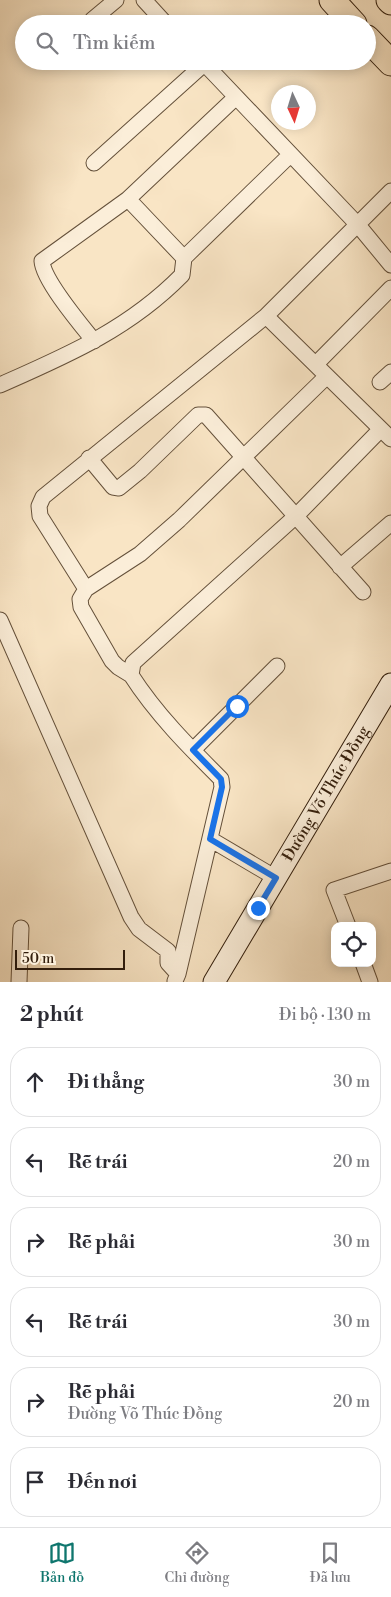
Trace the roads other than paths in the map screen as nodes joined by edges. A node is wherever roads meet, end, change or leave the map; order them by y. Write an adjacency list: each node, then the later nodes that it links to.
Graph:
1 (116, 0): 4 (street)
2 (144, 0): 5 (street)
3 (332, 0): 6 (main road)
4 (98, 15)
5 (158, 15)
6 (346, 15)
7 (376, 47): 8 (main road)
8 (391, 63)
9 (194, 70): 13 (street)
10 (211, 70): 11 (street)
11 (236, 97): 12 (street); 15 (street)
12 (290, 155): 16 (street); 17 (street)
13 (94, 163)
14 (391, 191): 16 (street)
15 (128, 199): 17 (street); 21 (street)
16 (358, 225): 18 (street); 20 (street)
17 (184, 258): 21 (street)
18 (391, 265)
19 (391, 288): 22 (street)
20 (266, 316): 22 (street); 26 (street)
21 (94, 341): 24 (street)
22 (316, 364): 23 (street)
23 (327, 376): 25 (street); 27 (street)
24 (0, 385)
25 (386, 434): 28 (street)
26 (89, 458): 27 (street); 31 (street)
27 (242, 458): 28 (street); 31 (street)
28 (296, 516): 30 (street); 35 (street)
29 (391, 523): 30 (street)
30 (340, 567): 32 (street)
31 (86, 589): 35 (street)
32 (363, 592)
33 (0, 620): 44 (street)
34 (277, 666): 37 (street)
35 (132, 675): 37 (street)
36 (391, 684): 40 (street, Đường Võ Thúc Đồng)
37 (193, 750): 38 (street)
38 (210, 839): 40 (street); 44 (street)
39 (391, 870): 41 (street)
40 (276, 878): 46 (street, Đường Võ Thúc Đồng)
41 (346, 922)
42 (21, 928): 45 (street)
43 (364, 967): 47 (street)
44 (177, 978)
45 (19, 982)
46 (214, 982)
47 (370, 982)

